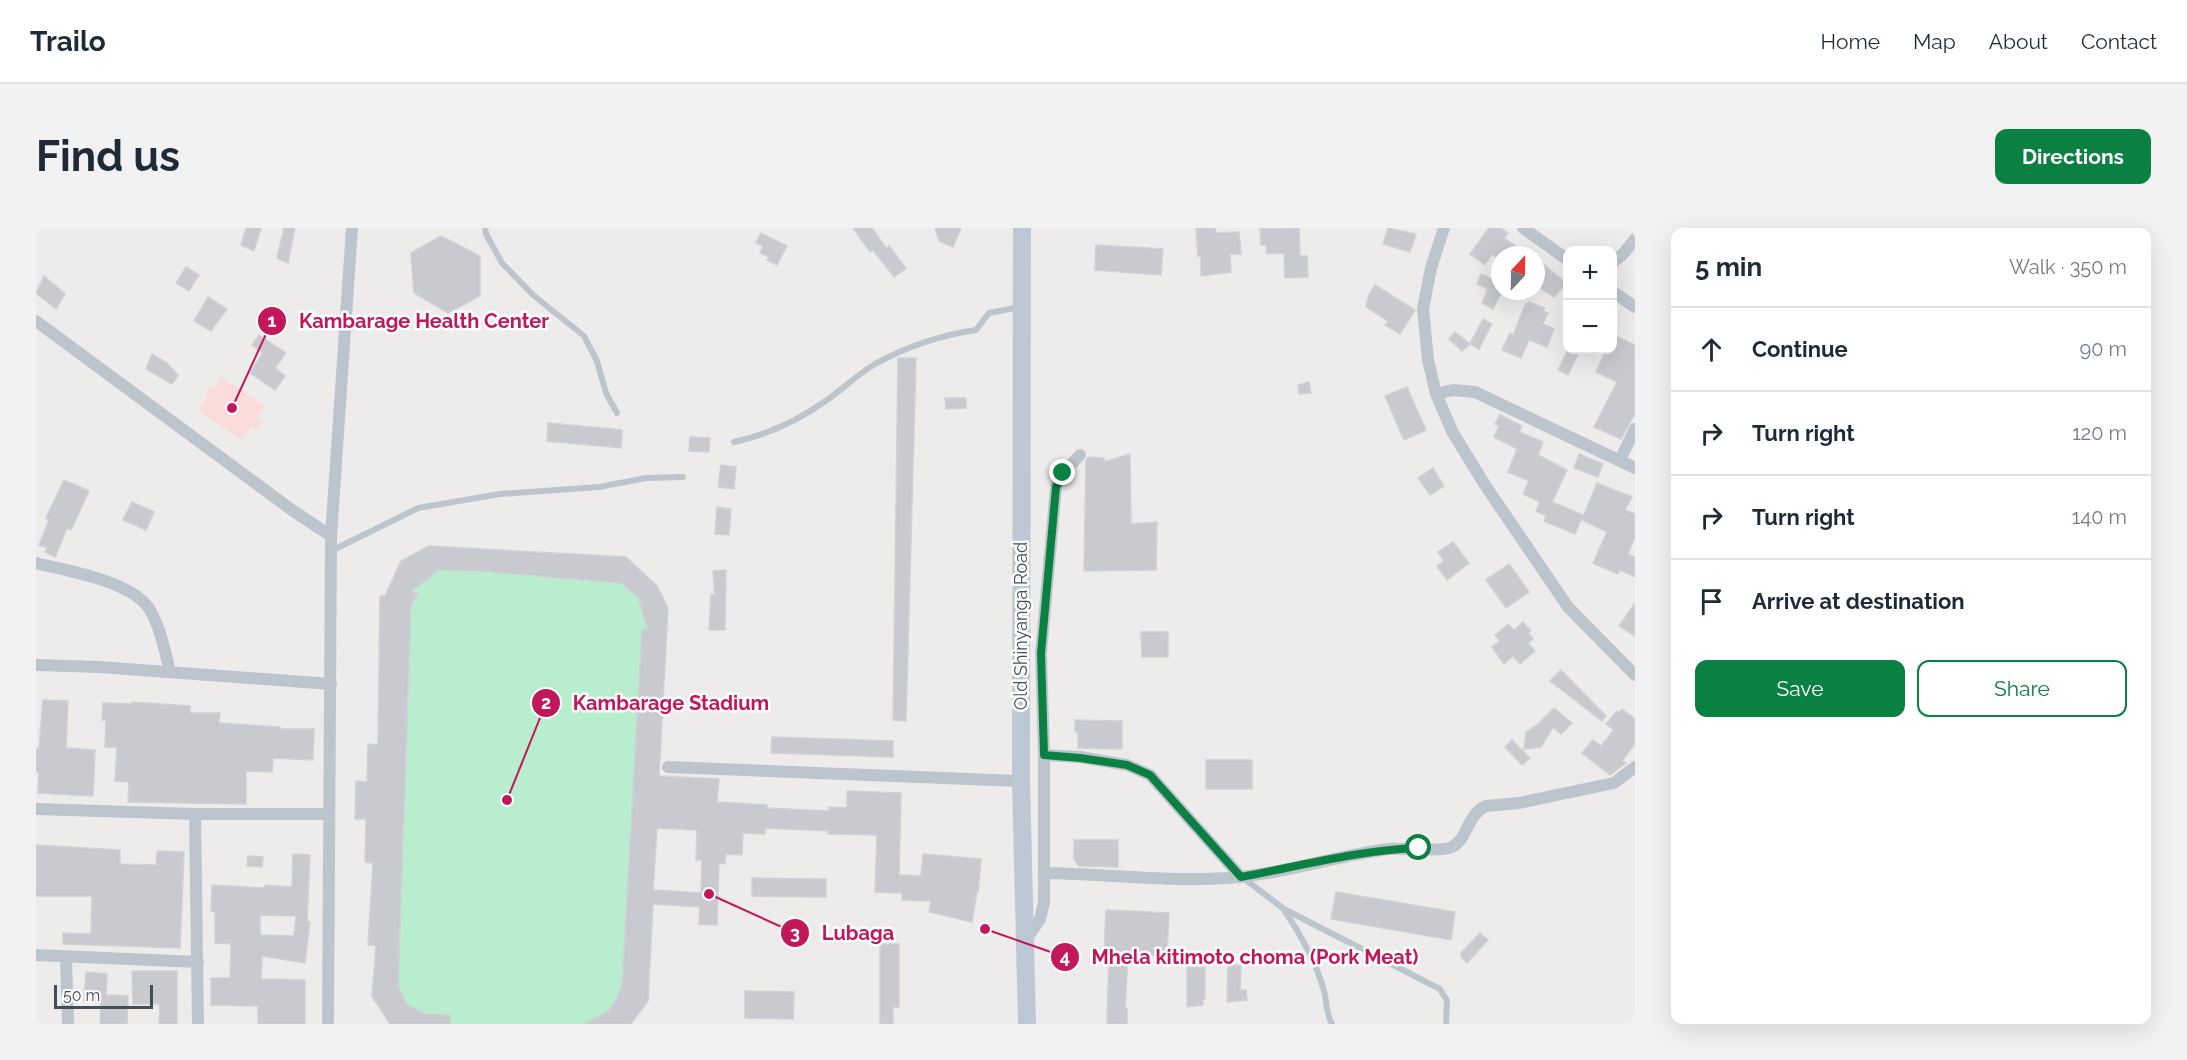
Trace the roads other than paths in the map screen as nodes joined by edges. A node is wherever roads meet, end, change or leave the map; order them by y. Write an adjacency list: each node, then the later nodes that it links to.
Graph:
1 (352, 228): 21 (street)
2 (485, 228): 14 (lane)
3 (1022, 228): 10 (main road, Old Shinyanga Road)
4 (1444, 228): 13 (street)
5 (1523, 228): 7 (street)
6 (1635, 239): 8 (street)
7 (1563, 256)
8 (1617, 258)
9 (1617, 294): 11 (street)
10 (1021, 307): 16 (lane); 31 (main road, Old Shinyanga Road)
11 (1635, 307)
12 (36, 321): 21 (street)
13 (1436, 394): 18 (street); 26 (street)
14 (617, 413)
15 (1635, 429): 18 (street)
16 (734, 442)
17 (1080, 456): 28 (street)
18 (1620, 460): 19 (street)
19 (1635, 468)
20 (682, 477): 22 (lane)
21 (331, 536): 22 (street)
22 (331, 551): 27 (street)
23 (36, 563): 25 (street)
24 (36, 665): 25 (street)
25 (170, 672): 27 (street)
26 (1635, 675)
27 (331, 684): 34 (street)
28 (1044, 755): 35 (street); 36 (street)
29 (668, 767): 31 (street)
30 (1635, 767): 36 (street)
31 (1022, 781): 38 (main road, Old Shinyanga Road)
32 (36, 809): 33 (street)
33 (195, 814): 34 (street); 41 (street)
34 (328, 814): 44 (street)
35 (1044, 873): 36 (street); 38 (street)
36 (1241, 877): 37 (lane)
37 (1284, 909): 46 (lane); 47 (lane)
38 (1026, 940): 45 (main road, Old Shinyanga Road)
39 (36, 956): 40 (street)
40 (66, 958): 41 (street); 42 (street)
41 (198, 962): 43 (street)
42 (68, 1024)
43 (198, 1024)
44 (328, 1024)
45 (1027, 1024)
46 (1332, 1024)
47 (1446, 1024)

